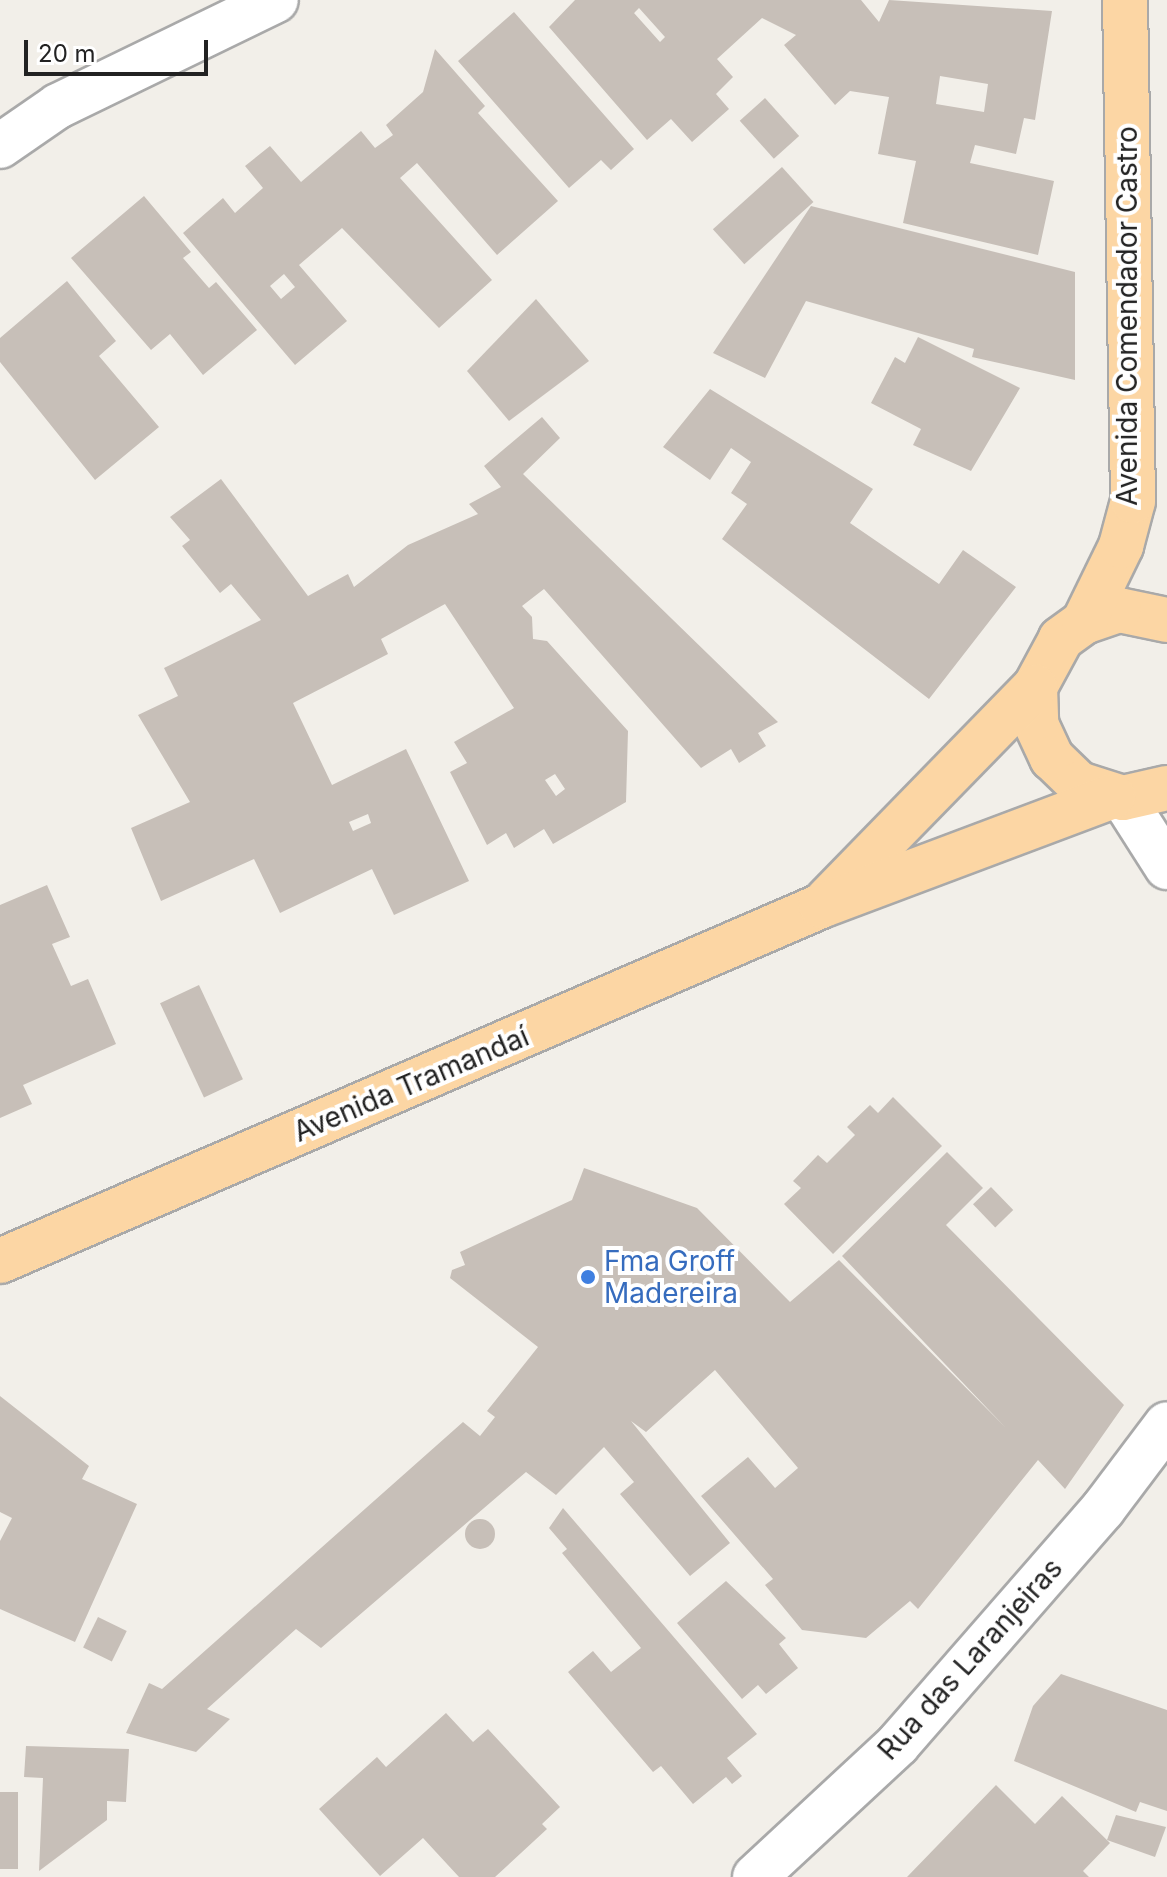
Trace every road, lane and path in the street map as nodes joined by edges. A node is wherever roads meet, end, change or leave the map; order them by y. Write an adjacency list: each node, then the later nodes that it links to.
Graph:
1 (276, 0): 3 (street)
2 (1125, 0): 5 (main road, Avenida Comendador Castro)
3 (0, 146)
4 (1167, 620): 5 (main road)
5 (1084, 622): 6 (main road, Avenida Tramandaí)
6 (1035, 687): 8 (main road); 10 (main road, Avenida Tramandaí)
7 (1167, 788): 8 (main road, Avenida Tramandaí)
8 (1118, 797): 9 (street); 10 (main road, Avenida Tramandaí)
9 (1167, 867)
10 (821, 906): 11 (main road, Avenida Tramandaí)
11 (0, 1261)
12 (1167, 1424): 13 (street, Rua das Laranjeiras)
13 (755, 1877)

